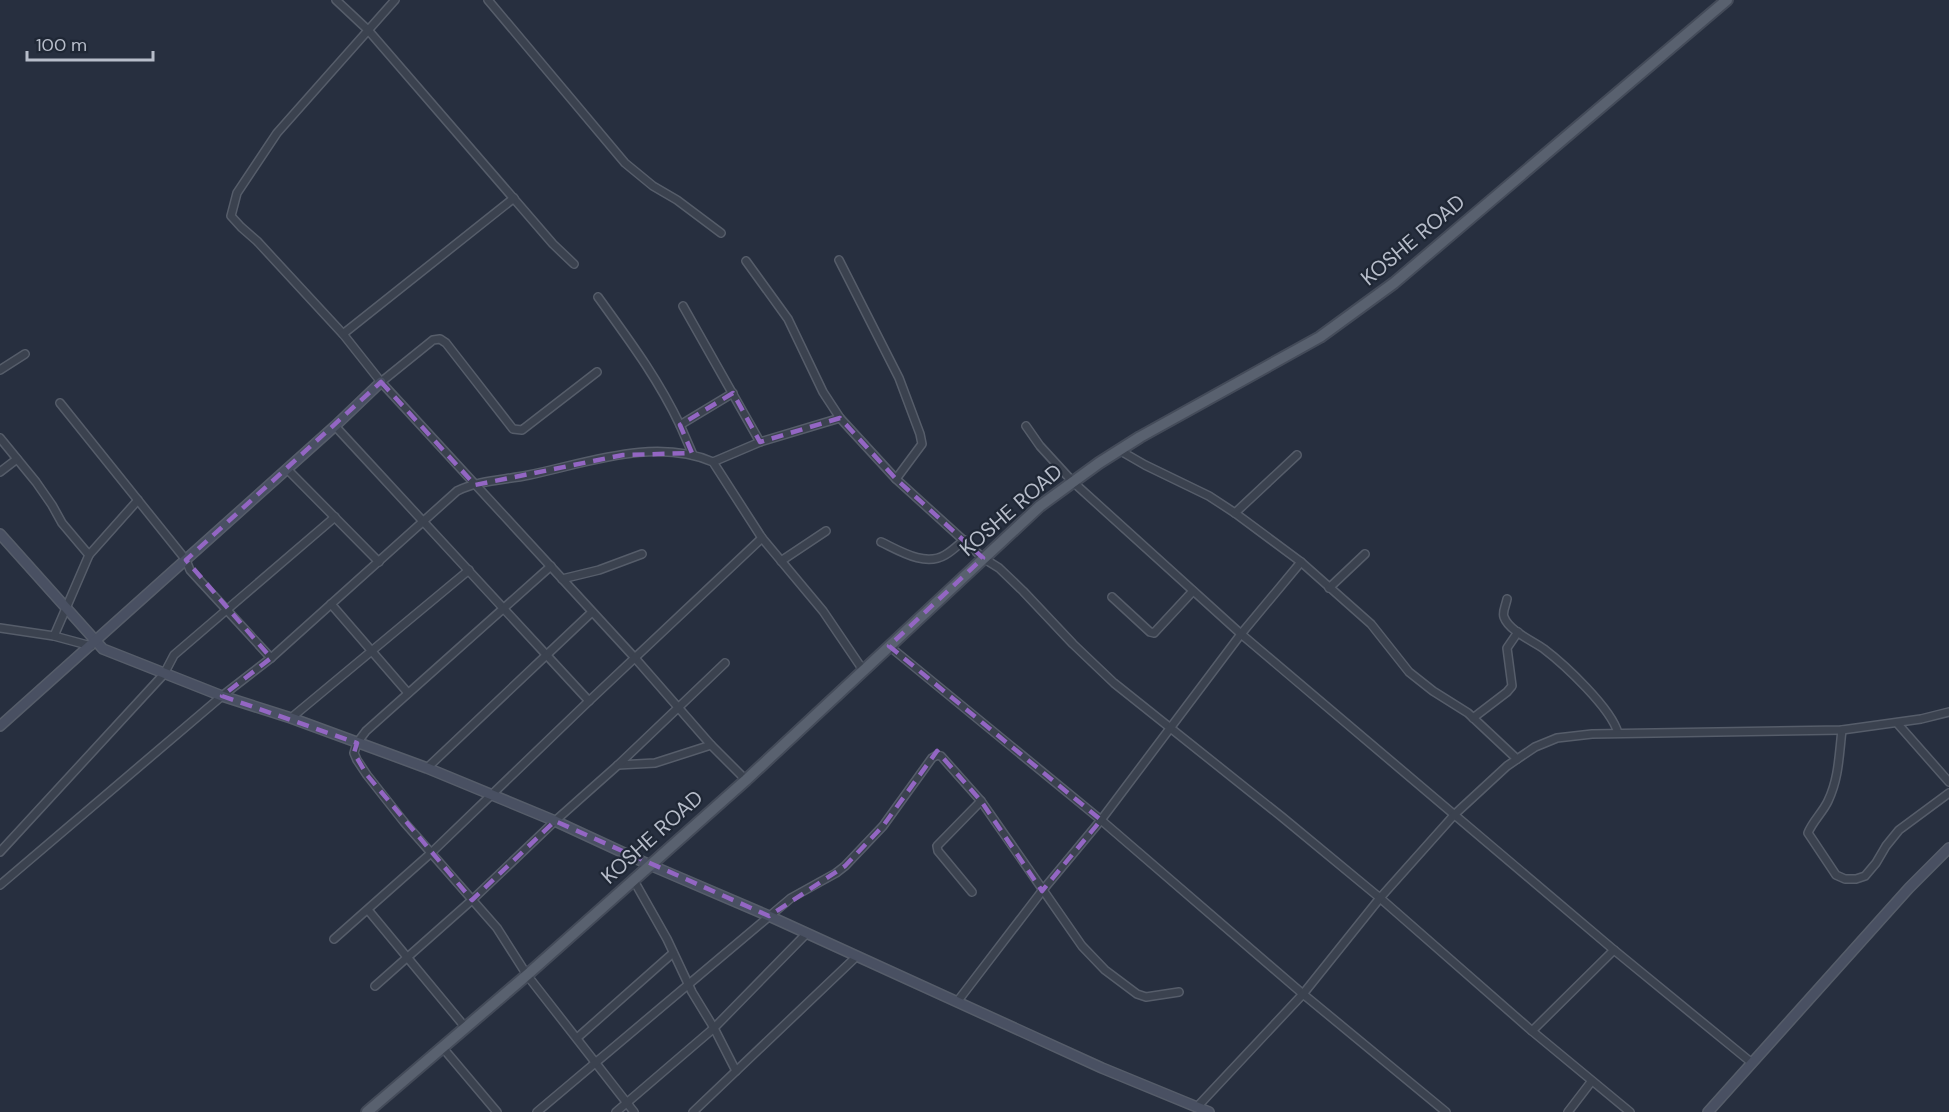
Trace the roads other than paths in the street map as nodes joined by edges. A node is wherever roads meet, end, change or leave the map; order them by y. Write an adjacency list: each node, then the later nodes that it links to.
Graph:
1 (336, 0): 5 (street)
2 (395, 0): 5 (street)
3 (488, 0): 7 (street)
4 (1727, 0): 26 (main road, KOSHE ROAD)
5 (368, 30): 6 (street); 13 (street)
6 (514, 198): 10 (street); 13 (street)
7 (721, 233)
8 (839, 260): 33 (street)
9 (746, 261): 20 (street)
10 (574, 264)
11 (598, 297): 21 (street)
12 (683, 306): 18 (street)
13 (343, 334): 17 (street)
14 (25, 354): 15 (street)
15 (0, 370)
16 (597, 372): 17 (street)
17 (381, 382): 22 (street); 35 (street)
18 (733, 393): 21 (street); 25 (street)
19 (60, 403): 36 (street)
20 (840, 418): 25 (street); 33 (street)
21 (680, 425): 27 (street)
22 (335, 426): 31 (street); 39 (street)
23 (1026, 426): 34 (street)
24 (0, 438): 29 (street)
25 (760, 442): 30 (street)
26 (1119, 450): 34 (main road, KOSHE ROAD); 37 (street)
27 (693, 455): 30 (street); 35 (street)
28 (1297, 455): 37 (street)
29 (17, 459): 32 (street); 47 (street)
30 (713, 462): 42 (street)
31 (287, 469): 38 (street); 49 (street)
32 (0, 472)
33 (896, 479): 43 (street)
34 (1073, 482): 48 (main road, KOSHE ROAD); 57 (street)
35 (475, 485): 39 (street); 53 (street)
36 (138, 500): 47 (street); 49 (street)
37 (1235, 513): 52 (street)
38 (335, 517): 51 (street); 62 (street)
39 (424, 521): 51 (street); 54 (street)
40 (826, 531): 50 (street)
41 (0, 534): 61 (street)
42 (762, 538): 50 (street); 74 (street)
43 (964, 540): 44 (street); 48 (street)
44 (881, 542)
45 (642, 554): 55 (street)
46 (1365, 554): 56 (street)
47 (89, 555): 61 (street)
48 (983, 558): 70 (main road, KOSHE ROAD); 87 (street)
49 (186, 560): 62 (street); 69 (street)
50 (781, 561): 76 (street)
51 (379, 562): 60 (street)
52 (1301, 562): 56 (street); 67 (street)
53 (551, 566): 55 (street); 63 (street)
54 (469, 570): 63 (street); 71 (street)
55 (562, 579): 64 (street)
56 (1329, 588): 84 (street)
57 (1193, 591): 58 (street); 67 (street)
58 (1112, 597)
59 (1507, 599): 66 (street)
60 (331, 604): 71 (street); 73 (street)
61 (66, 609): 68 (street); 69 (street)
62 (226, 609): 73 (street); 77 (street)
63 (504, 609): 72 (street); 78 (street)
64 (592, 612): 72 (street); 74 (street)
65 (0, 628): 68 (street)
66 (1518, 633): 84 (street); 89 (street)
67 (1241, 634): 87 (street); 100 (street)
68 (54, 636): 69 (street)
69 (94, 643): 77 (street); 86 (street)
70 (889, 645): 76 (main road, KOSHE ROAD); 101 (street)
71 (371, 650): 78 (street); 83 (street)
72 (547, 657): 80 (street); 94 (street)
73 (271, 658): 79 (street)
74 (635, 658): 80 (street); 81 (street)
75 (725, 663): 81 (street)
76 (863, 670): 95 (main road, KOSHE ROAD)
77 (164, 674): 79 (street); 104 (street)
78 (408, 693): 90 (street)
79 (222, 696): 83 (street); 108 (street)
80 (589, 701): 98 (street)
81 (679, 707): 91 (street); 93 (street)
82 (1949, 712): 85 (street)
83 (291, 718): 90 (street)
84 (1473, 718): 92 (street)
85 (1897, 723): 88 (street); 96 (street)
86 (0, 726)
87 (1170, 728): 101 (street); 111 (street)
88 (1842, 730): 89 (street); 97 (street)
89 (1618, 733): 92 (street)
90 (357, 743): 94 (street); 105 (street)
91 (711, 746): 93 (street); 95 (street)
92 (1517, 759): 100 (street)
93 (618, 765): 102 (street)
94 (427, 768): 98 (street)
95 (746, 780): 106 (main road, KOSHE ROAD)
96 (1949, 782)
97 (1949, 793)
98 (491, 794): 102 (street); 105 (street)
99 (981, 801): 109 (street); 110 (street); 114 (street)
100 (1455, 814): 111 (street); 117 (street)
101 (1101, 820): 109 (street); 125 (street)
102 (555, 821): 106 (street); 112 (street)
103 (1949, 848): 133 (street)
104 (0, 852)
105 (431, 852): 112 (street); 113 (street)
106 (650, 865): 107 (main road, KOSHE ROAD); 114 (street)
107 (633, 879): 118 (street); 121 (main road, KOSHE ROAD)
108 (0, 885)
109 (1042, 891): 124 (street); 126 (street)
110 (972, 892)
111 (1380, 898): 125 (street); 129 (street)
112 (472, 900): 120 (street); 121 (street)
113 (368, 910): 116 (street); 120 (street)
114 (769, 916): 115 (street); 123 (street)
115 (807, 933): 119 (street); 128 (street)
116 (334, 939)
117 (1614, 950): 129 (street); 133 (street)
118 (673, 953): 123 (street); 130 (street)
119 (857, 956): 126 (street); 134 (street)
120 (409, 957): 122 (street); 127 (street)
121 (527, 975): 127 (main road, KOSHE ROAD); 130 (street)
122 (375, 986)
123 (689, 986): 128 (street); 132 (street)
124 (1179, 992)
125 (1303, 994): 137 (street); 145 (street)
126 (957, 1002): 137 (street)
127 (465, 1027): 131 (main road, KOSHE ROAD)
128 (714, 1028): 134 (street); 136 (street)
129 (1532, 1031): 135 (street)
130 (577, 1038): 132 (street)
131 (443, 1048): 138 (main road, KOSHE ROAD); 139 (street)
132 (597, 1062): 136 (street); 140 (street)
133 (1752, 1063): 148 (street)
134 (736, 1071): 143 (street)
135 (1592, 1082): 146 (street); 147 (street)
136 (626, 1103): 141 (street); 142 (street)
137 (1197, 1107): 144 (street)
138 (367, 1112)
139 (497, 1112)
140 (537, 1112)
141 (616, 1112)
142 (634, 1112)
143 (693, 1112)
144 (1209, 1112)
145 (1446, 1112)
146 (1568, 1112)
147 (1630, 1112)
148 (1708, 1112)

